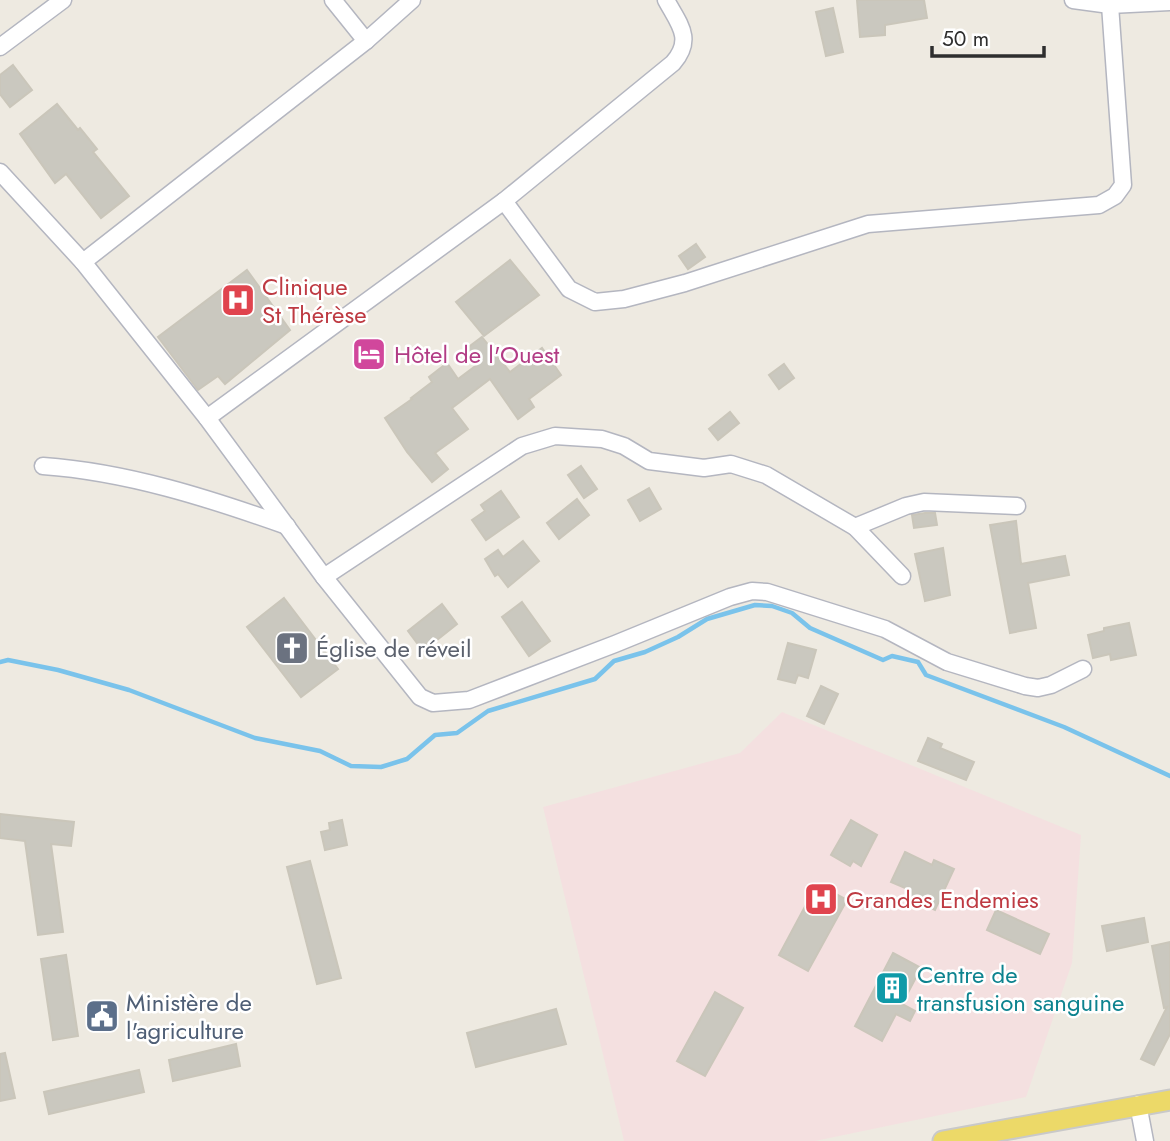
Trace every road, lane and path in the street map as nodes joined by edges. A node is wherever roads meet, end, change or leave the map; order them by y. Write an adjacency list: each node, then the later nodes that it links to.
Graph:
1 (333, 0): 8 (street)
2 (412, 0): 8 (street)
3 (666, 0): 11 (street)
4 (1073, 0): 7 (street)
5 (61, 1): 9 (street)
6 (1170, 2): 7 (street)
7 (1110, 5): 11 (street)
8 (366, 41): 12 (street)
9 (0, 47)
10 (0, 172): 12 (street)
11 (504, 201): 13 (street)
12 (83, 262): 13 (street)
13 (207, 418): 16 (street)
14 (43, 466): 16 (street)
15 (1017, 506): 17 (street)
16 (287, 526): 19 (street)
17 (855, 527): 18 (street); 19 (street)
18 (902, 576)
19 (324, 577): 20 (street)
20 (1083, 669)
21 (1170, 1100): 22 (main road)
22 (1138, 1104): 23 (main road); 24 (street)
23 (943, 1141)
24 (1145, 1141)

